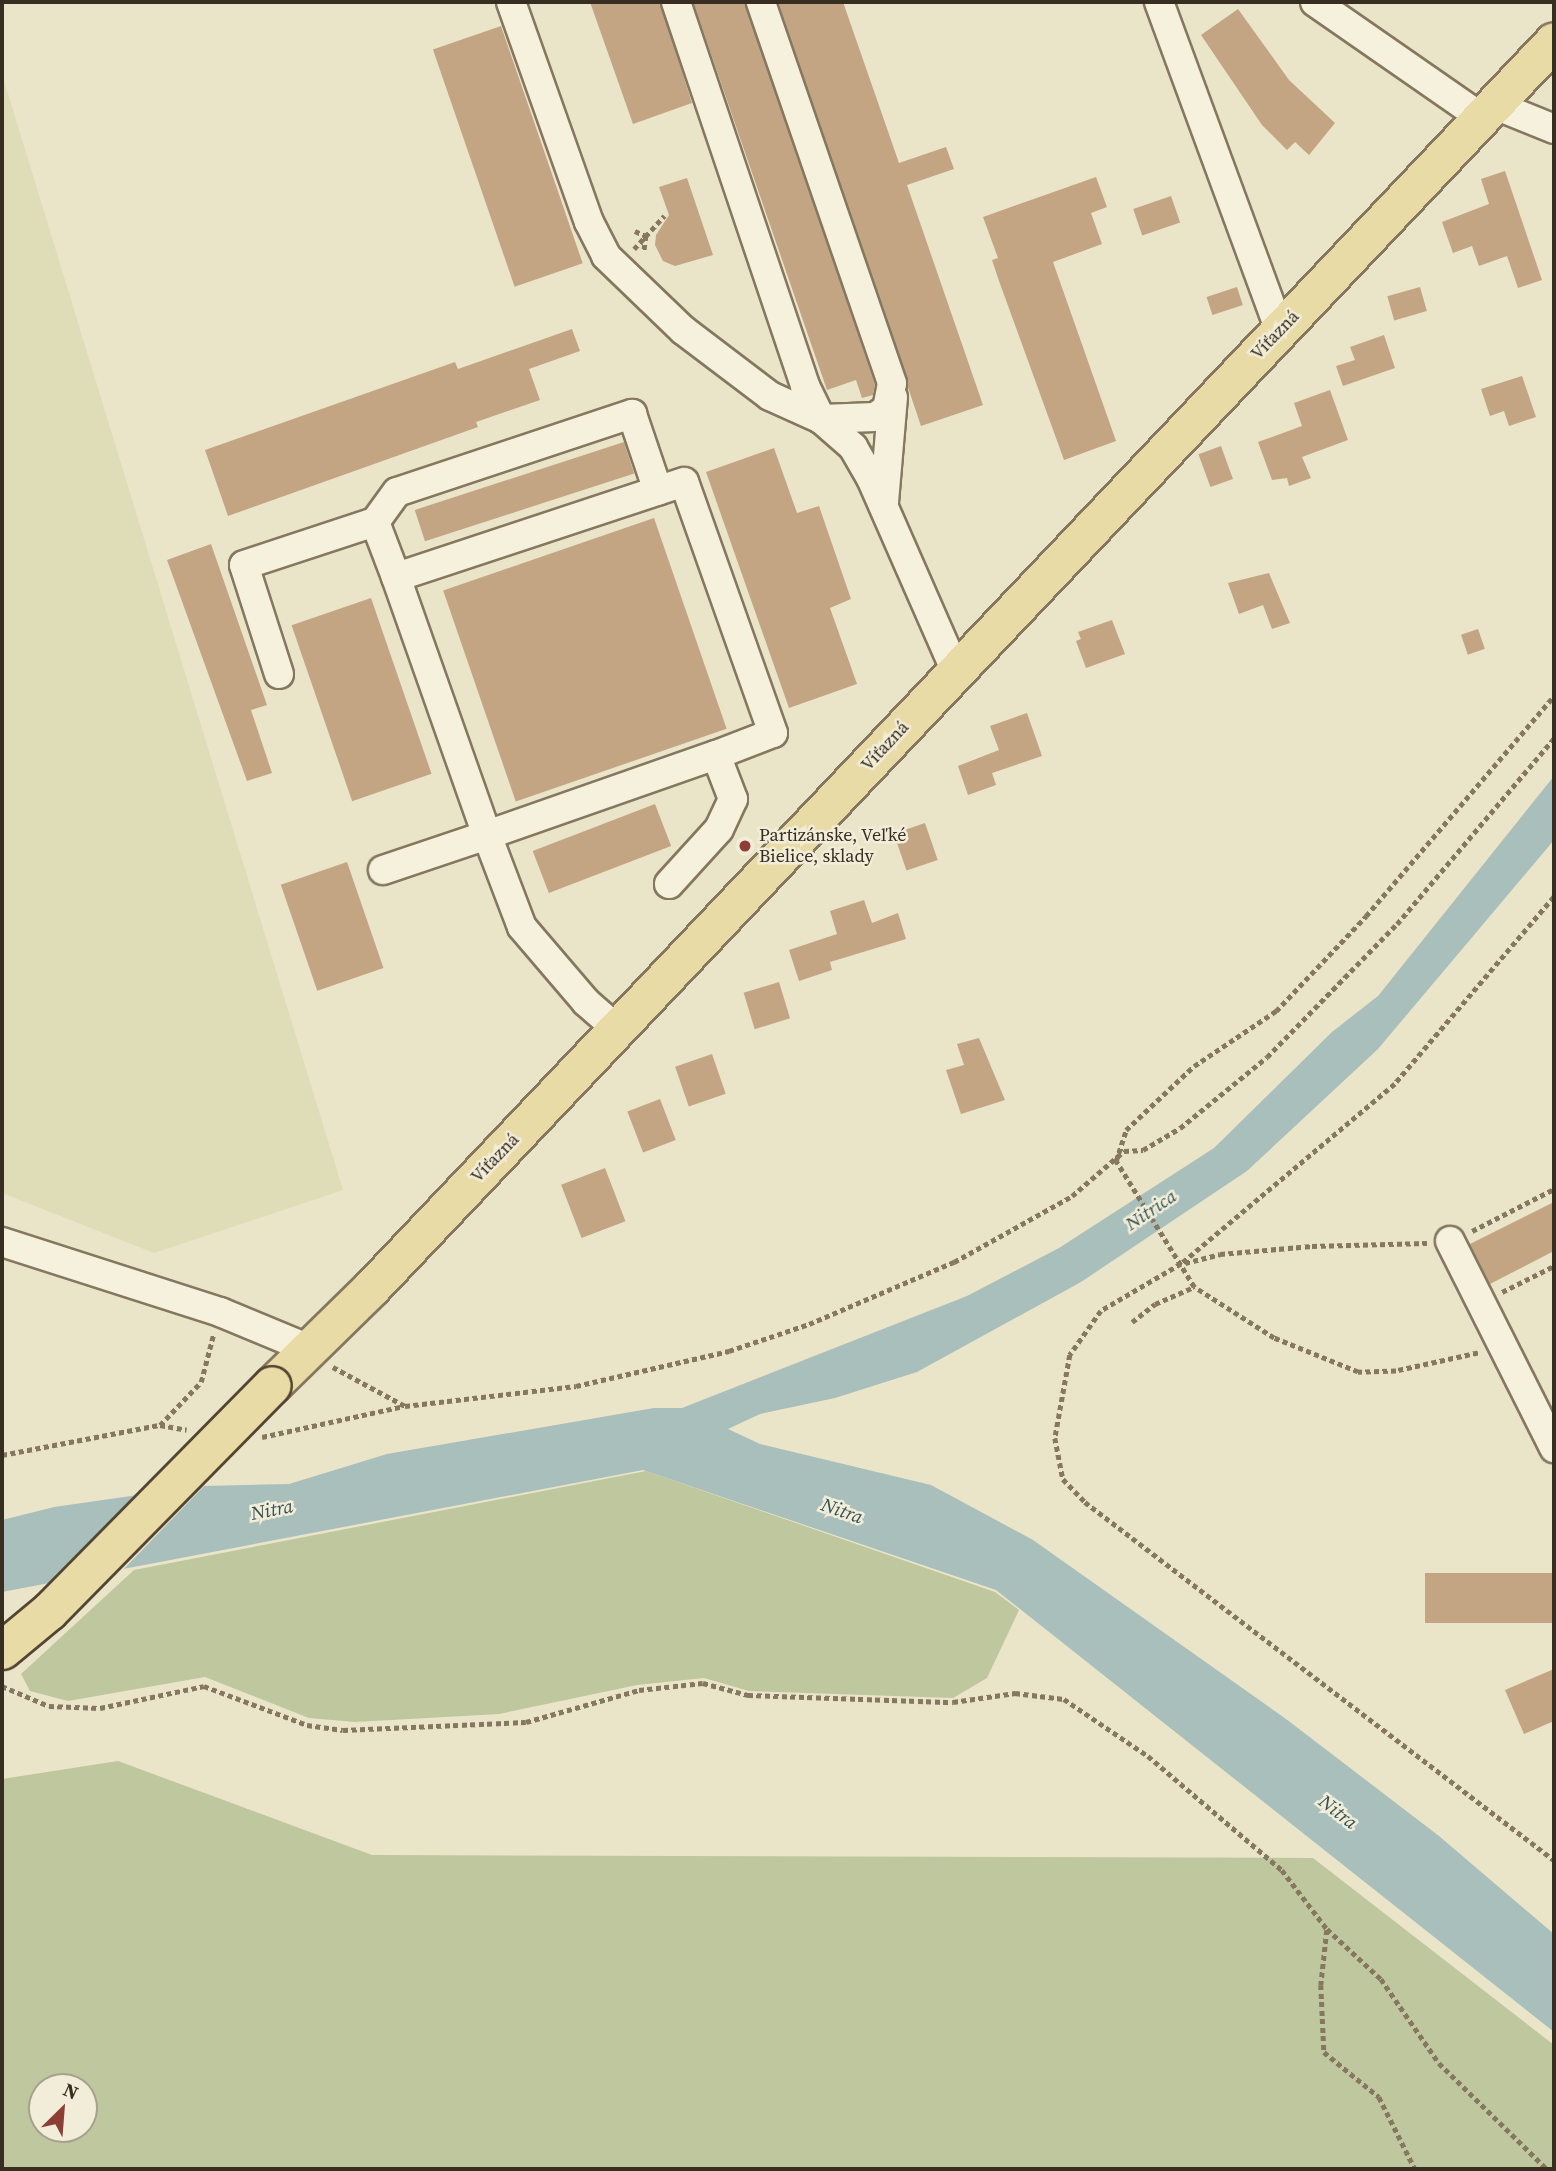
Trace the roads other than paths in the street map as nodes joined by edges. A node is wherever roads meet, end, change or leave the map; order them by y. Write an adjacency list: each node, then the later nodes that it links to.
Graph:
1 (511, 2): 11 (street)
2 (676, 2): 11 (street)
3 (761, 2): 10 (street)
4 (1159, 2): 9 (street)
5 (1315, 2): 7 (street)
6 (1554, 41): 7 (main road, Víťazná)
7 (1488, 111): 8 (street); 9 (main road, Víťazná)
8 (1554, 129)
9 (1280, 330): 16 (main road, Víťazná)
10 (892, 397): 11 (street); 13 (street)
11 (821, 419): 13 (street)
12 (658, 491): 14 (street); 15 (street); 18 (street)
13 (884, 506): 16 (street)
14 (375, 522): 15 (street); 17 (street)
15 (396, 578): 19 (street)
16 (956, 672): 22 (main road, Víťazná)
17 (279, 674)
18 (716, 755): 19 (street); 21 (street)
19 (487, 835): 20 (street); 22 (street)
20 (383, 870)
21 (669, 884)
22 (617, 1029): 25 (main road, Víťazná)
23 (1450, 1241): 26 (street)
24 (2, 1242): 25 (street)
25 (307, 1348): 27 (main road, Víťazná, bridge)
26 (1554, 1448)
27 (2, 1650)

